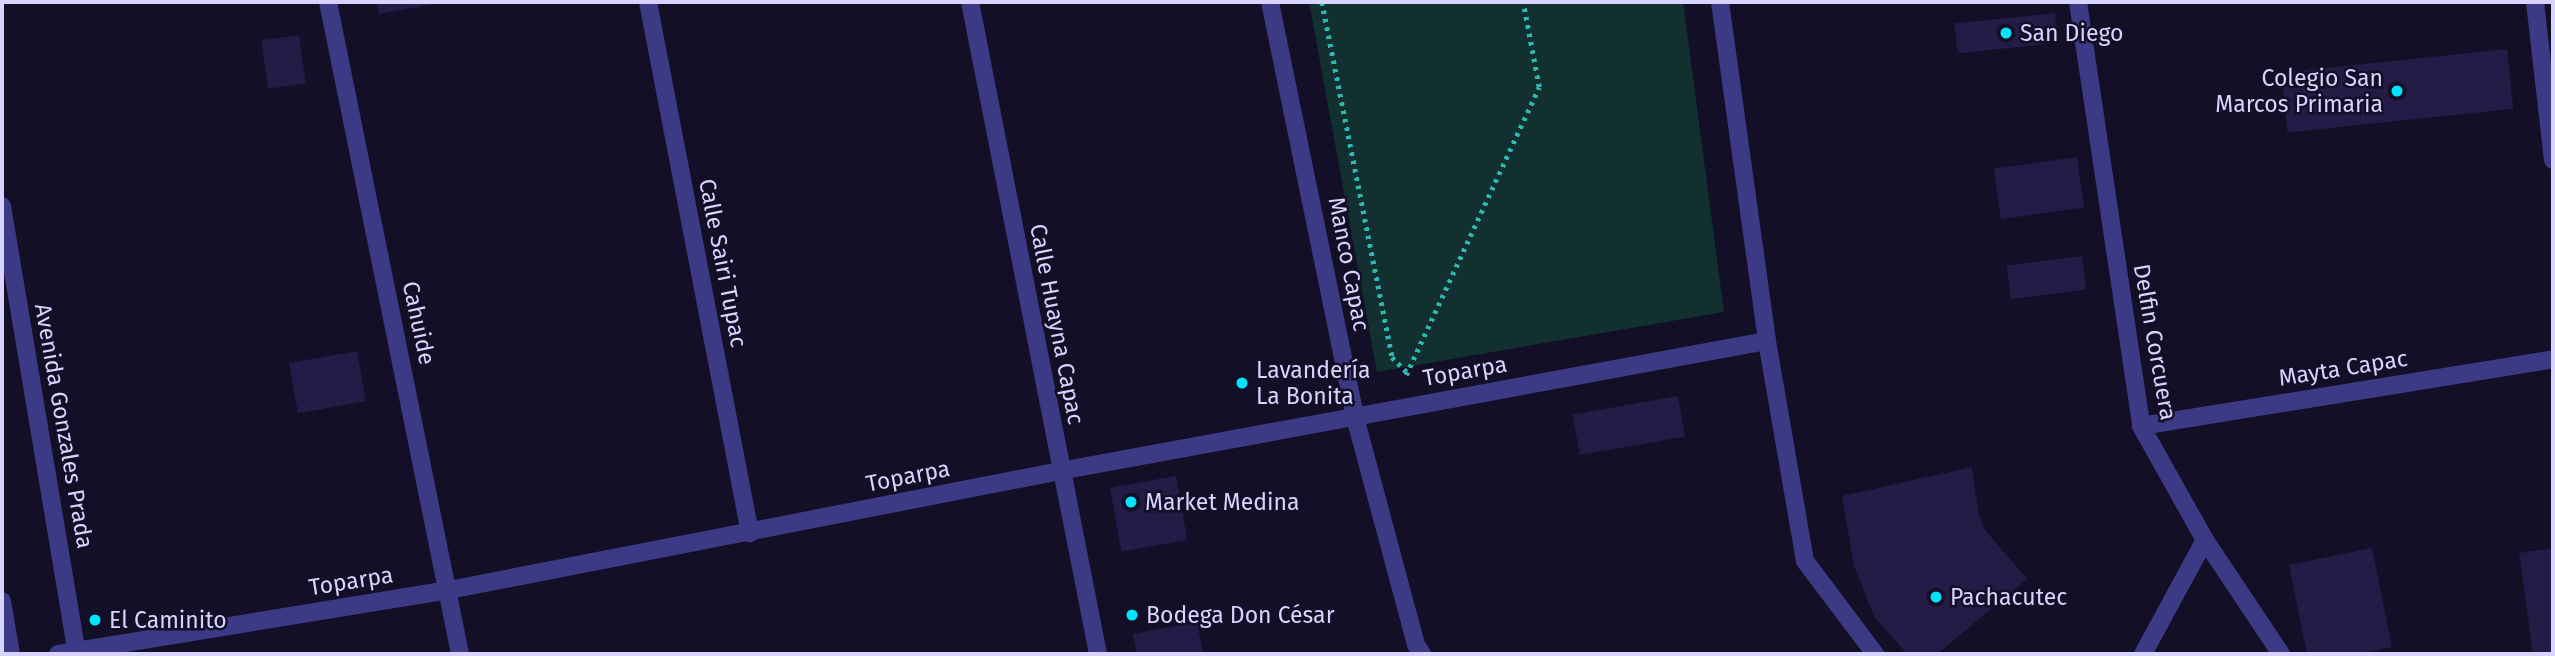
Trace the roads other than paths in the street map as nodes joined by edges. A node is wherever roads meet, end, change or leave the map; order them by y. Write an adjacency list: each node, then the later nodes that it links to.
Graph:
1 (328, 2): 17 (street, Cahuide)
2 (648, 2): 15 (street, Calle Sairi Tupac)
3 (970, 2): 14 (street, Calle Huayna Capac)
4 (1270, 2): 12 (street, Manco Capac)
5 (1720, 2): 10 (street)
6 (2078, 2): 13 (street, Delfin Corcuera)
7 (2535, 2): 8 (street)
8 (2553, 160)
9 (2, 206): 19 (street, Avenida Gonzales Prada)
10 (1767, 341): 12 (street, Toparpa); 25 (street)
11 (2553, 359): 13 (street, Mayta Capac)
12 (1355, 416): 14 (street, Toparpa); 24 (street, Manco Capac)
13 (2141, 426): 16 (street, Delfin Corcuera)
14 (1060, 471): 15 (street, Toparpa); 23 (street, Calle Huayna Capac)
15 (750, 533): 17 (street, Toparpa)
16 (2205, 540): 26 (street); 27 (street, Delfin Corcuera)
17 (449, 590): 19 (street, Toparpa); 22 (street, Cahuide)
18 (2, 601): 20 (street)
19 (77, 653): 21 (street, Toparpa)
20 (10, 654)
21 (58, 654)
22 (460, 654)
23 (1098, 654)
24 (1422, 654)
25 (1875, 654)
26 (2143, 654)
27 (2281, 654)

